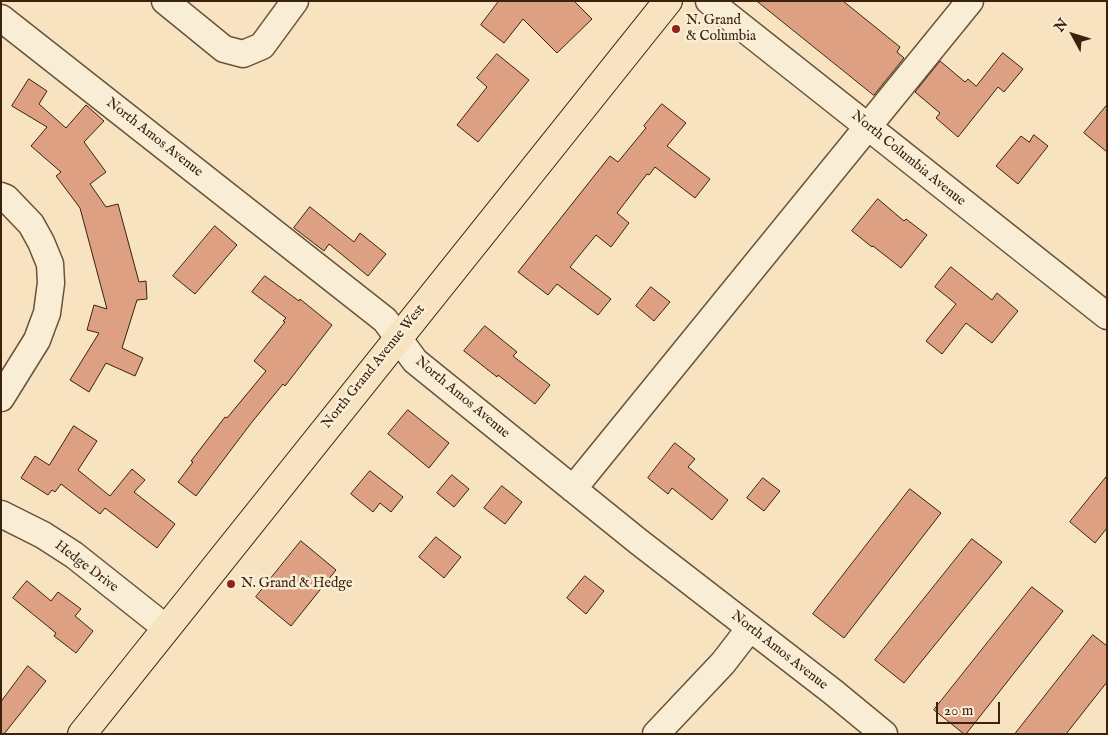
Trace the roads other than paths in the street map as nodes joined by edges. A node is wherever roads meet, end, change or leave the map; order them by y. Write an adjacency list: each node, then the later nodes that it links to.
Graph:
1 (165, 1): 2 (street)
2 (295, 1)
3 (668, 1): 10 (main road, North Grand Avenue West)
4 (709, 1): 7 (street, North Columbia Avenue)
5 (970, 1): 7 (street)
6 (1, 18): 10 (street, North Amos Avenue)
7 (868, 127): 9 (street, North Columbia Avenue); 12 (street)
8 (1, 196): 11 (street)
9 (1107, 316)
10 (398, 338): 12 (street, North Amos Avenue); 14 (main road, North Grand Avenue West)
11 (1, 398)
12 (573, 489): 15 (street, North Amos Avenue)
13 (1, 514): 14 (street, Hedge Drive)
14 (166, 628): 16 (main road, North Grand Avenue West)
15 (750, 628): 17 (street); 18 (street, North Amos Avenue)
16 (82, 734)
17 (656, 734)
18 (884, 734)

